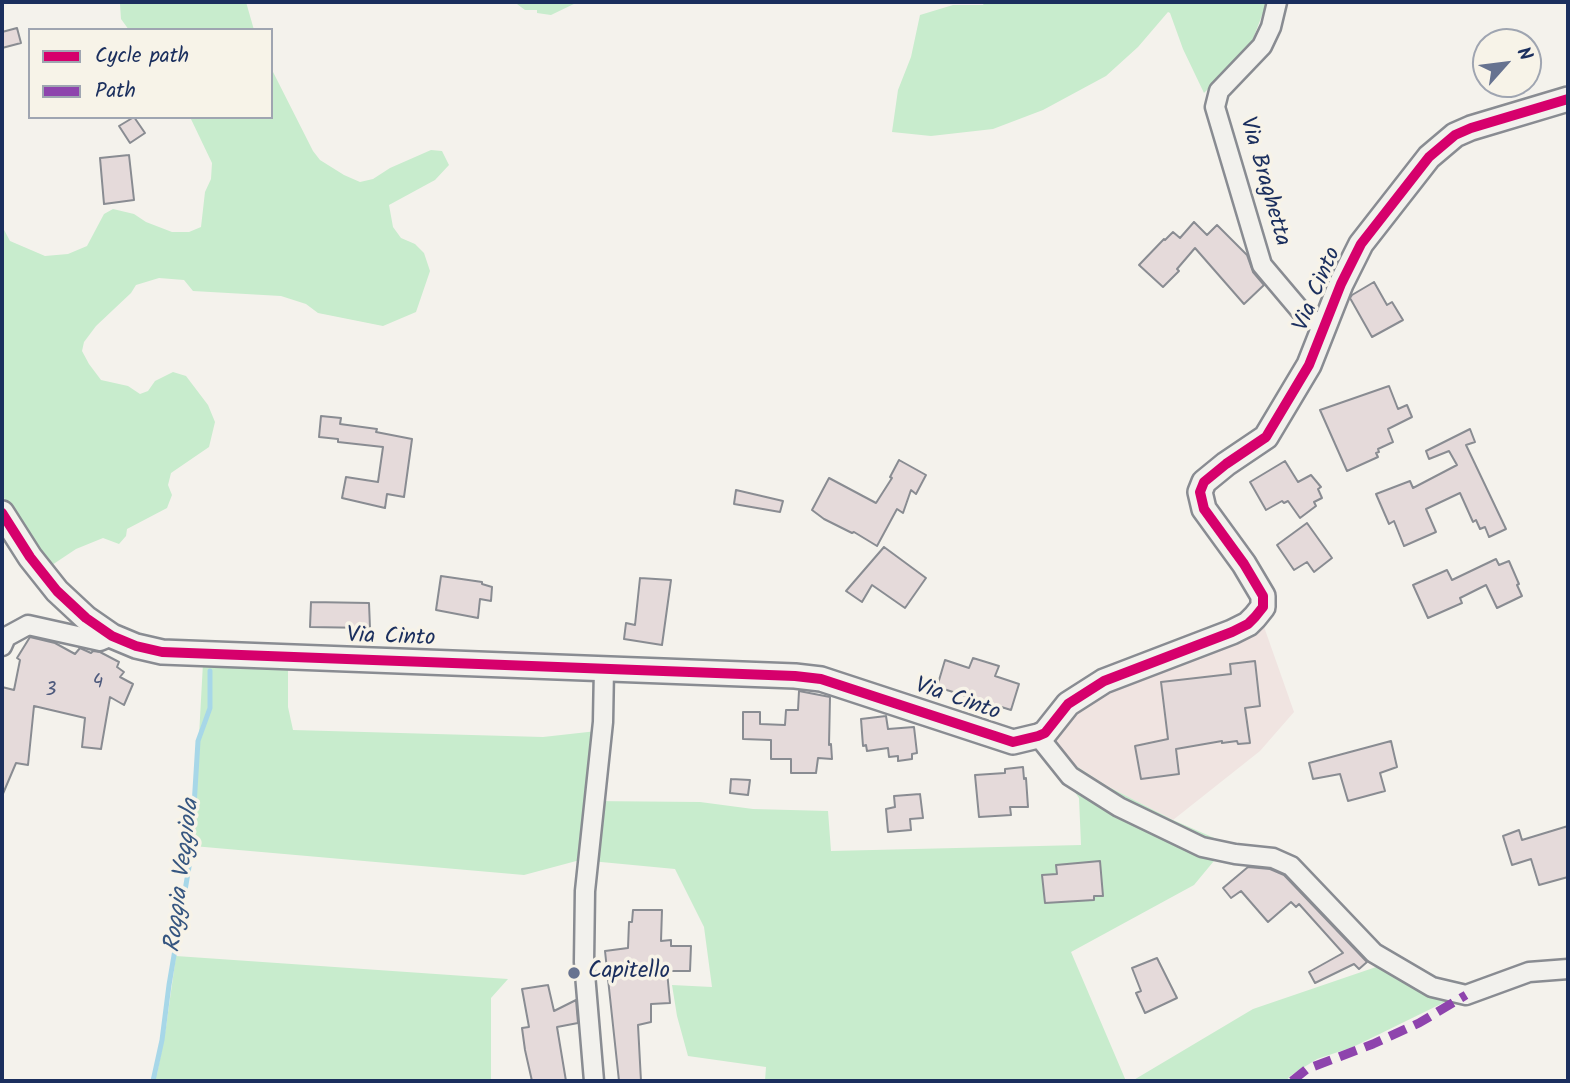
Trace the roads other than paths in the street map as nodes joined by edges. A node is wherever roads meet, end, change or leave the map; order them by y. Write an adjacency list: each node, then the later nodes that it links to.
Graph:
1 (1277, 2): 3 (street, Via Braghetta)
2 (1568, 99): 3 (street, Via Cinto)
3 (1325, 329): 9 (street, Via Cinto)
4 (2, 513): 5 (street, Via Cinto)
5 (9, 539): 6 (street, Via Cinto)
6 (112, 636): 7 (street); 8 (street, Via Cinto)
7 (2, 646)
8 (604, 668): 9 (street, Via Cinto); 11 (street)
9 (1038, 736): 10 (street)
10 (1568, 969)
11 (594, 1081)

